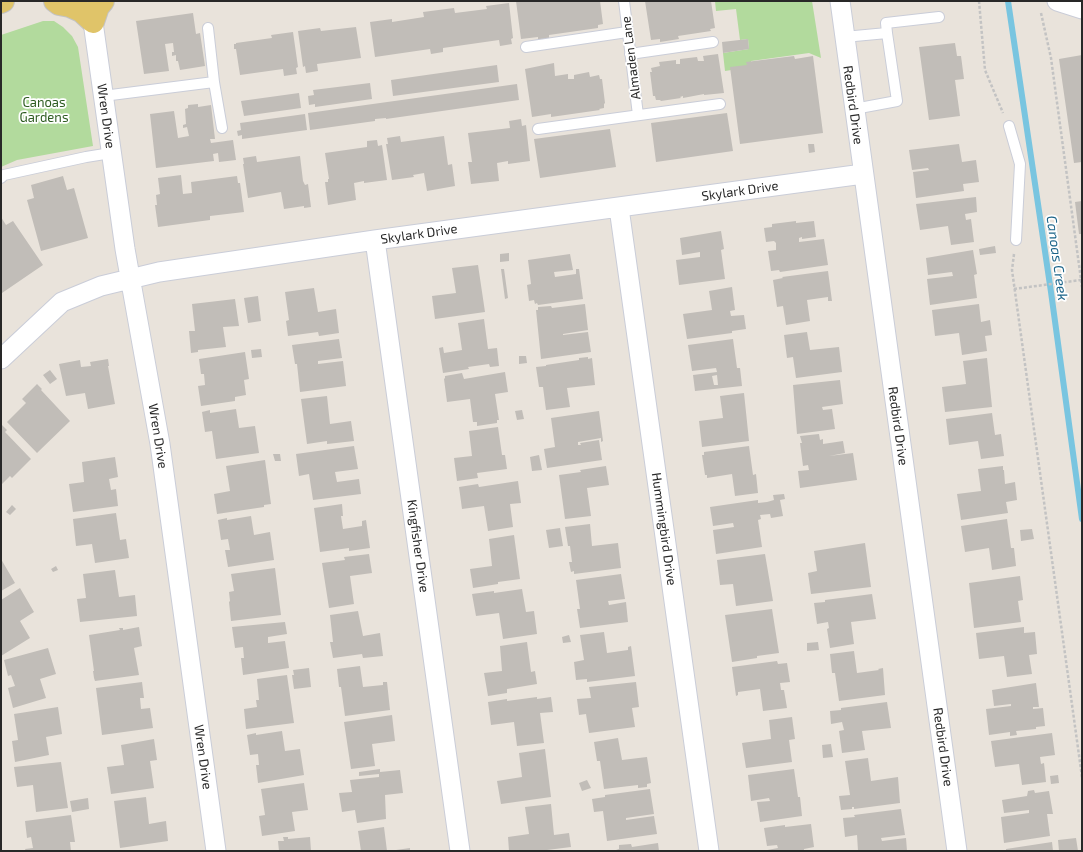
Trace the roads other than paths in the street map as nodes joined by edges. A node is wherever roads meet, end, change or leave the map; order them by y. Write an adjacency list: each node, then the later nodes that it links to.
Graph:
1 (55, 1): 8 (main road)
2 (103, 1): 8 (main road)
3 (624, 1): 10 (lane, Almaden Lane)
4 (840, 1): 12 (street, Redbird Drive)
5 (1057, 1): 6 (street)
6 (1082, 9)
7 (939, 17): 11 (lane)
8 (93, 22): 17 (street, Wren Drive)
9 (208, 28): 16 (lane)
10 (627, 32): 14 (lane); 15 (lane, Almaden Lane)
11 (887, 33): 12 (lane); 19 (lane)
12 (844, 37): 19 (street, Redbird Drive)
13 (713, 42): 15 (lane)
14 (526, 47)
15 (630, 54): 20 (lane, Almaden Lane)
16 (214, 82): 17 (lane); 22 (lane)
17 (103, 96): 24 (street, Wren Drive)
18 (720, 104): 20 (lane)
19 (854, 109): 25 (street, Redbird Drive)
20 (638, 115): 23 (lane)
21 (1009, 126): 29 (lane)
22 (222, 128)
23 (538, 129)
24 (111, 153): 26 (lane); 30 (street, Wren Drive)
25 (863, 174): 27 (street, Skylark Drive); 35 (street, Redbird Drive)
26 (1, 178)
27 (619, 208): 28 (street, Skylark Drive); 34 (street, Hummingbird Drive)
28 (375, 240): 30 (street, Skylark Drive); 33 (street, Kingfisher Drive)
29 (1016, 240)
30 (130, 279): 31 (street, Skylark Drive); 32 (street, Wren Drive)
31 (1, 359)
32 (216, 851)
33 (460, 851)
34 (709, 851)
35 (957, 851)

